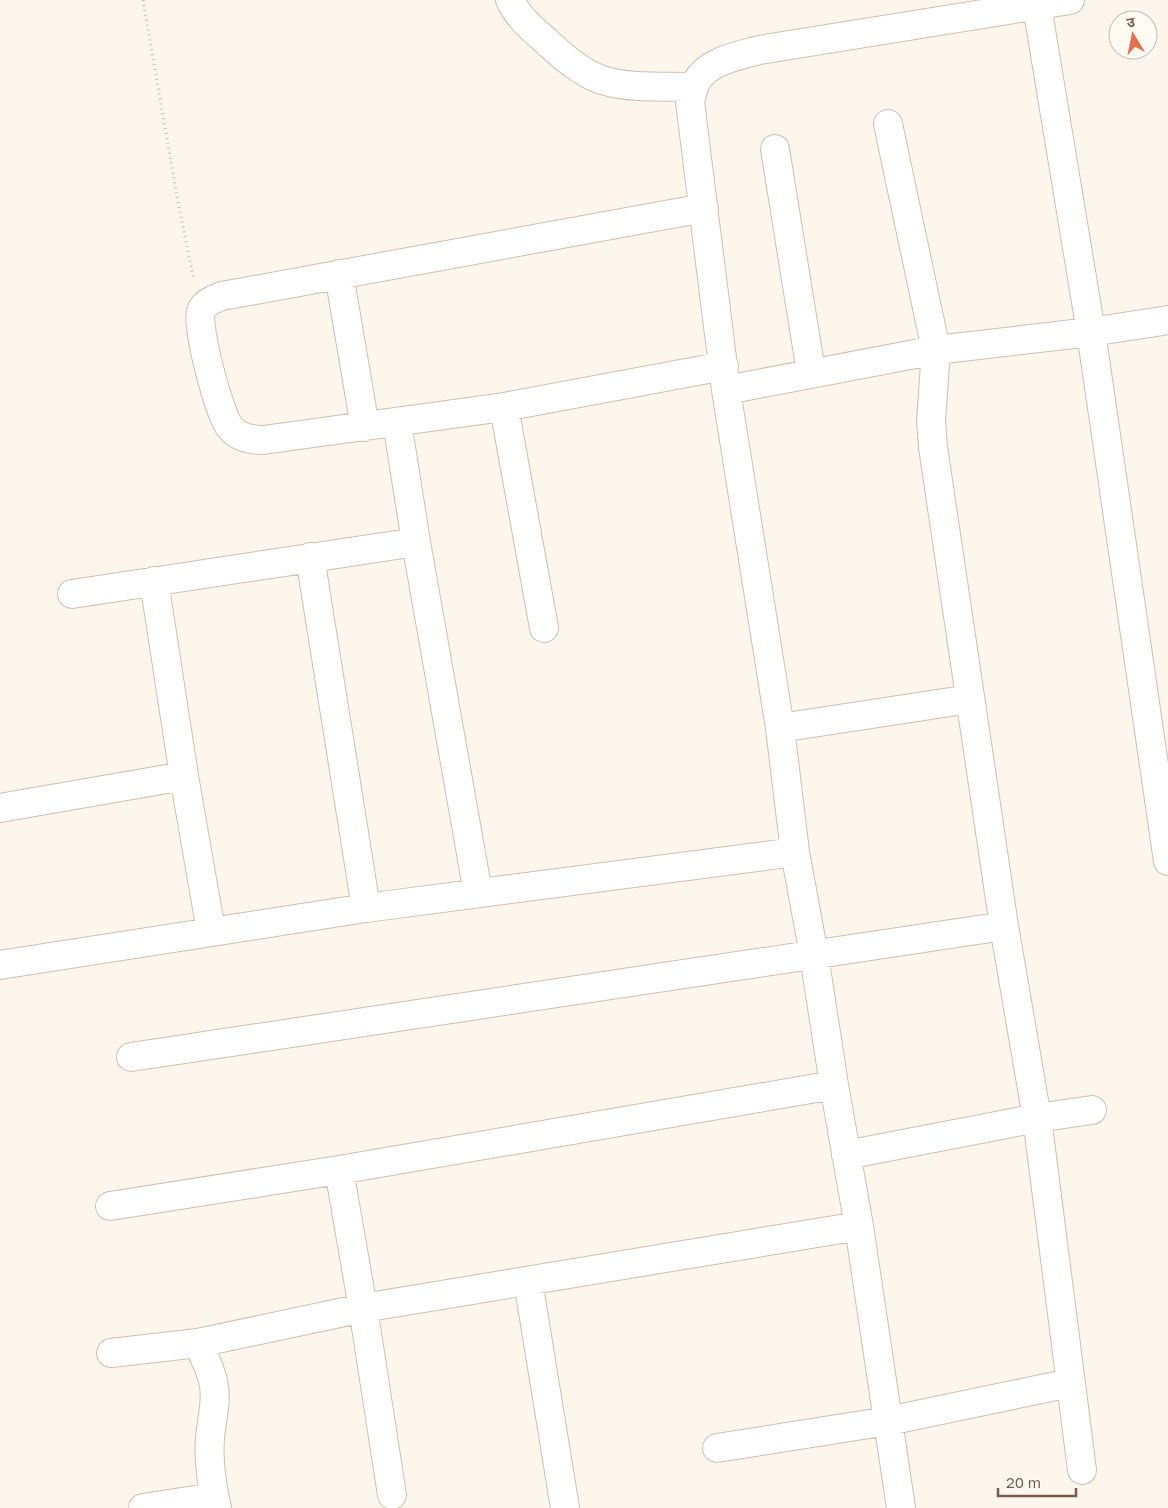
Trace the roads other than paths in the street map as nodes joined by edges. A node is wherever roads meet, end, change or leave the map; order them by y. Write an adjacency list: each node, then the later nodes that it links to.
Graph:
1 (510, 0): 4 (street)
2 (1070, 0): 3 (street)
3 (1036, 2): 4 (street); 10 (street)
4 (694, 87): 7 (street)
5 (888, 124): 11 (street)
6 (775, 149): 12 (street)
7 (704, 208): 8 (street); 13 (street)
8 (339, 274): 16 (street); 16 (street)
9 (1168, 320): 10 (street)
10 (1091, 332): 11 (street); 27 (street)
11 (936, 350): 12 (street); 22 (street)
12 (811, 372): 13 (street)
13 (725, 378): 14 (street); 23 (street)
14 (504, 407): 15 (street); 21 (street)
15 (397, 422): 16 (street); 17 (street)
16 (365, 427)
17 (416, 542): 18 (street); 28 (street)
18 (310, 557): 19 (street); 29 (street)
19 (154, 581): 20 (street); 24 (street)
20 (72, 594)
21 (544, 628)
22 (970, 698): 23 (street); 30 (street)
23 (780, 728): 26 (street)
24 (184, 776): 25 (street); 31 (street)
25 (0, 808)
26 (795, 852): 28 (street); 32 (street)
27 (1168, 860)
28 (478, 893): 29 (street)
29 (366, 908): 31 (street)
30 (1004, 926): 32 (street); 37 (street)
31 (211, 931): 33 (street)
32 (814, 955): 34 (street); 35 (street)
33 (0, 965)
34 (131, 1057)
35 (834, 1085): 38 (street); 39 (street)
36 (1092, 1110): 37 (street)
37 (1037, 1118): 38 (street); 46 (street)
38 (846, 1155): 41 (street)
39 (339, 1170): 40 (street); 43 (street)
40 (110, 1206)
41 (859, 1226): 42 (street); 47 (street)
42 (528, 1281): 43 (street); 53 (street)
43 (363, 1308): 44 (street); 50 (street)
44 (198, 1343): 45 (street); 51 (street)
45 (111, 1354)
46 (1070, 1383): 47 (street); 49 (street)
47 (888, 1421): 48 (street); 54 (street)
48 (717, 1448)
49 (1082, 1470)
50 (392, 1495)
51 (215, 1502): 52 (street)
52 (143, 1508)
53 (566, 1508)
54 (901, 1508)

